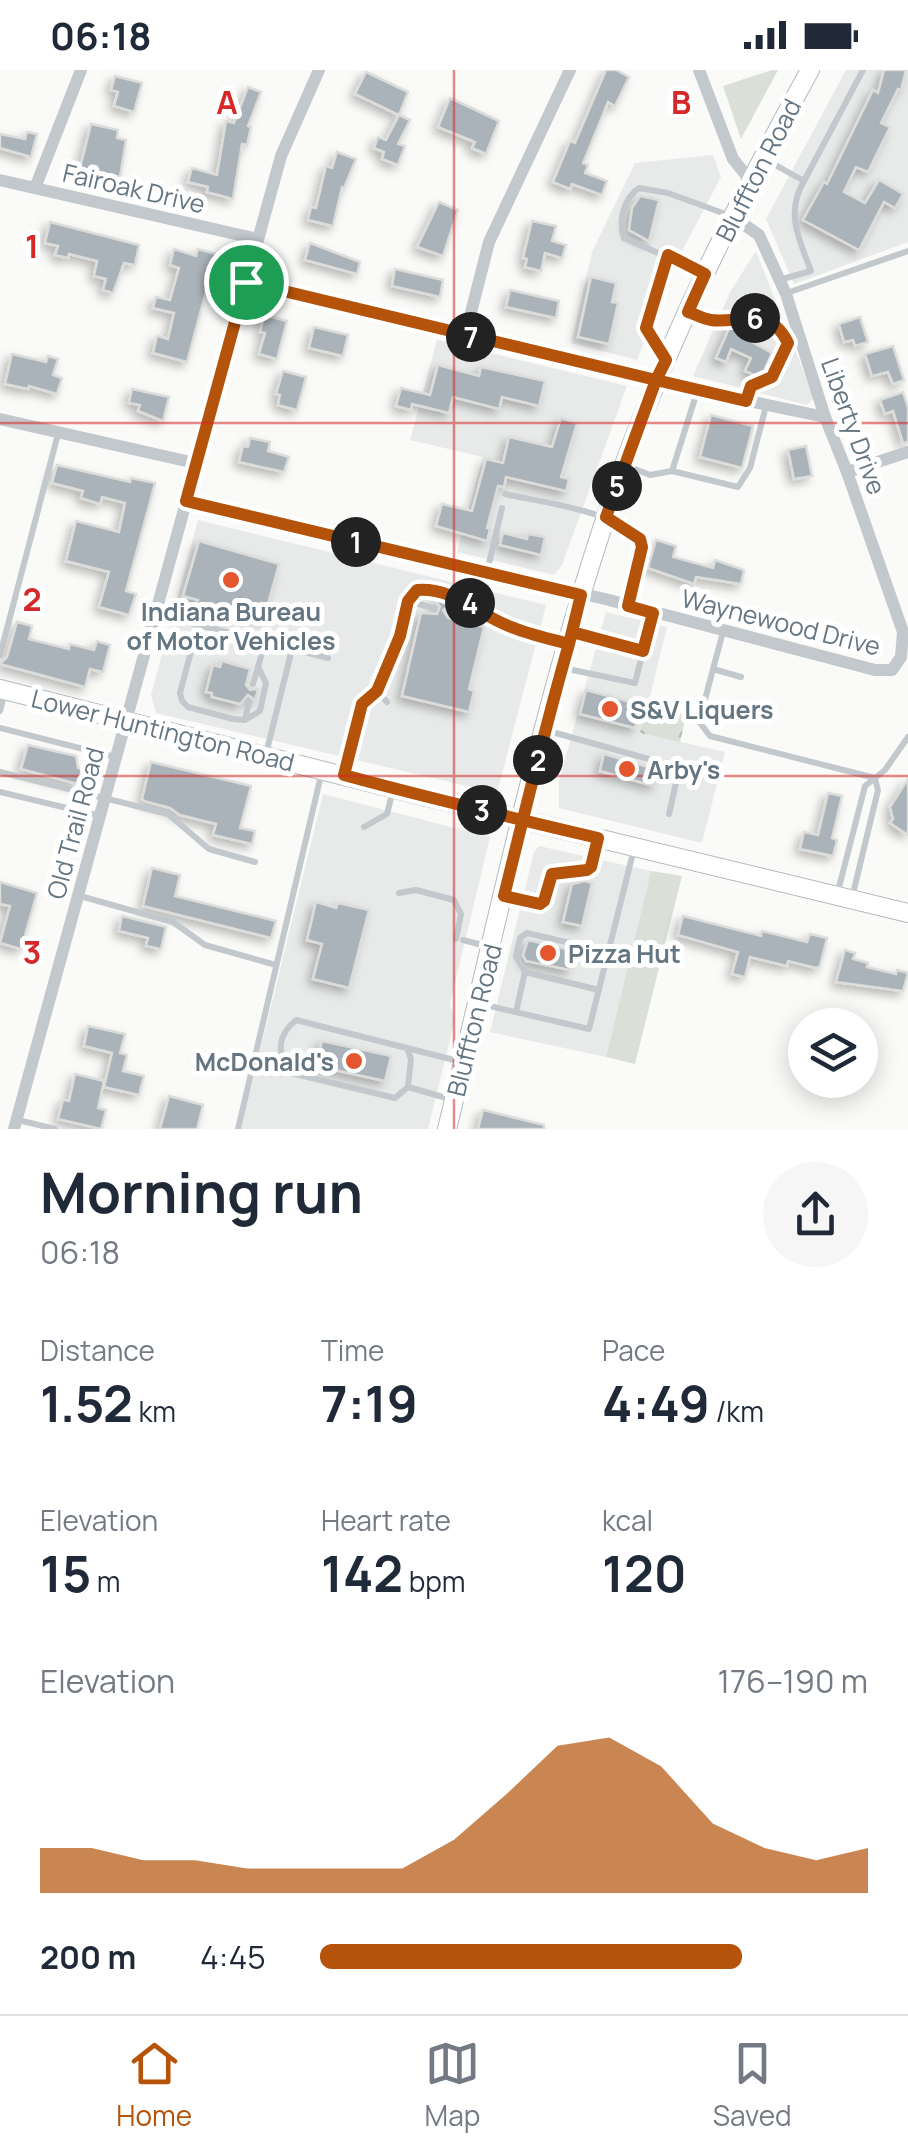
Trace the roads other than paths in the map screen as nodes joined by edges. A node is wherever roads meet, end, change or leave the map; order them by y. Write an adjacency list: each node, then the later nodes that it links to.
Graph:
1 (81, 70): 11 (street)
2 (319, 70): 13 (street, Old Trail Road)
3 (570, 70): 21 (street)
4 (699, 70): 9 (street)
5 (810, 70): 7 (main road, Bluffton Road)
6 (863, 70): 10 (lane)
7 (762, 158): 9 (main road, Bluffton Road); 10 (lane)
8 (0, 180): 11 (street, Fairoak Drive)
9 (750, 180): 12 (main road, Bluffton Road)
10 (804, 182): 17 (lane)
11 (35, 188): 13 (street, Fairoak Drive)
12 (732, 216): 15 (lane); 16 (main road, Bluffton Road); 17 (street, Liberty Drive)
13 (257, 239): 18 (street, Old Trail Road)
14 (908, 251): 19 (lane)
15 (668, 255): 16 (lane); 22 (lane)
16 (705, 274): 20 (main road, Bluffton Road)
17 (779, 280): 19 (street, Liberty Drive)
18 (246, 282): 21 (street); 31 (street, Old Trail Road)
19 (786, 294): 27 (street, Liberty Drive)
20 (688, 312): 22 (main road, Bluffton Road); 25 (lane)
21 (465, 336): 23 (street)
22 (666, 360): 23 (main road, Bluffton Road)
23 (656, 380): 24 (street); 32 (main road, Bluffton Road)
24 (698, 390): 25 (street); 33 (lane)
25 (746, 401): 26 (street)
26 (766, 405): 27 (street); 33 (lane)
27 (825, 417): 34 (street, Liberty Drive)
28 (0, 420): 29 (street)
29 (58, 432): 31 (street); 54 (lane)
30 (908, 452): 34 (street)
31 (195, 464): 36 (street, Old Trail Road)
32 (624, 465): 33 (lane); 38 (main road, Bluffton Road)
33 (672, 471)
34 (848, 472): 56 (street, Liberty Drive)
35 (506, 494): 38 (lane)
36 (186, 501): 39 (street, Waynewood Drive); 46 (street, Old Trail Road)
37 (502, 508): 39 (lane)
38 (606, 517): 40 (main road, Bluffton Road); 42 (lane)
39 (487, 573): 40 (street, Waynewood Drive)
40 (581, 595): 42 (street, Waynewood Drive); 50 (main road, Bluffton Road)
41 (408, 601): 43 (lane); 47 (lane); 63 (lane)
42 (628, 606): 45 (street, Waynewood Drive)
43 (433, 608)
44 (450, 612): 47 (lane)
45 (653, 613): 49 (street, Waynewood Drive); 53 (lane)
46 (155, 614): 48 (lane); 68 (street, Old Trail Road)
47 (494, 617): 50 (lane)
48 (198, 625): 51 (lane); 67 (lane)
49 (723, 632): 56 (street, Waynewood Drive); 59 (lane)
50 (570, 638): 53 (lane); 58 (main road, Bluffton Road)
51 (264, 642): 52 (lane); 57 (lane)
52 (292, 649): 55 (lane); 72 (lane)
53 (643, 651): 58 (lane)
54 (0, 655)
55 (328, 658)
56 (898, 666)
57 (258, 667): 61 (lane); 67 (lane)
58 (562, 668): 70 (main road, Bluffton Road)
59 (713, 669): 60 (lane); 77 (lane)
60 (741, 677)
61 (253, 684)
62 (3, 690): 66 (lane); 68 (main road, Lower Huntington Road)
63 (377, 691): 65 (lane); 76 (lane)
64 (249, 702): 67 (lane)
65 (387, 702)
66 (0, 711)
67 (245, 720)
68 (127, 722): 72 (main road, Lower Huntington Road); 73 (street, Old Trail Road)
69 (0, 728): 73 (lane)
70 (545, 730): 81 (lane); 83 (main road, Bluffton Road)
71 (908, 737): 77 (lane)
72 (266, 756): 74 (main road, Lower Huntington Road)
73 (116, 758): 80 (street, Old Trail Road)
74 (322, 770): 76 (main road, Lower Huntington Road); 95 (lane)
75 (0, 772): 80 (lane)
76 (344, 775): 78 (main road, Lower Huntington Road)
77 (875, 778): 91 (lane); 91 (lane)
78 (394, 788): 83 (main road, Lower Huntington Road); 84 (lane)
79 (0, 792): 82 (lane)
80 (106, 798): 82 (street, Old Trail Road); 87 (lane)
81 (669, 814)
82 (101, 816): 89 (street, Old Trail Road)
83 (522, 820): 85 (main road, Lower Huntington Road); 90 (main road, Bluffton Road)
84 (364, 827)
85 (598, 838): 86 (main road, Lower Huntington Road); 90 (lane)
86 (635, 847): 91 (main road, Lower Huntington Road); 94 (lane)
87 (256, 862)
88 (399, 893): 93 (lane)
89 (79, 896): 95 (lane); 104 (street, Old Trail Road)
90 (504, 896): 93 (main road, Bluffton Road)
91 (844, 897): 92 (main road, Lower Huntington Road)
92 (908, 913)
93 (491, 947): 98 (main road, Bluffton Road)
94 (609, 952): 96 (lane); 97 (lane)
95 (276, 965): 106 (lane)
96 (526, 972): 97 (lane); 99 (lane)
97 (599, 990): 99 (lane)
98 (478, 1003): 99 (lane); 101 (main road, Bluffton Road)
99 (516, 1012)
100 (407, 1048): 101 (lane); 102 (lane); 102 (lane)
101 (464, 1062): 103 (main road, Bluffton Road)
102 (408, 1088): 103 (lane)
103 (454, 1100): 107 (main road, Bluffton Road)
104 (15, 1124): 105 (lane)
105 (55, 1129)
106 (238, 1129)
107 (447, 1129)

